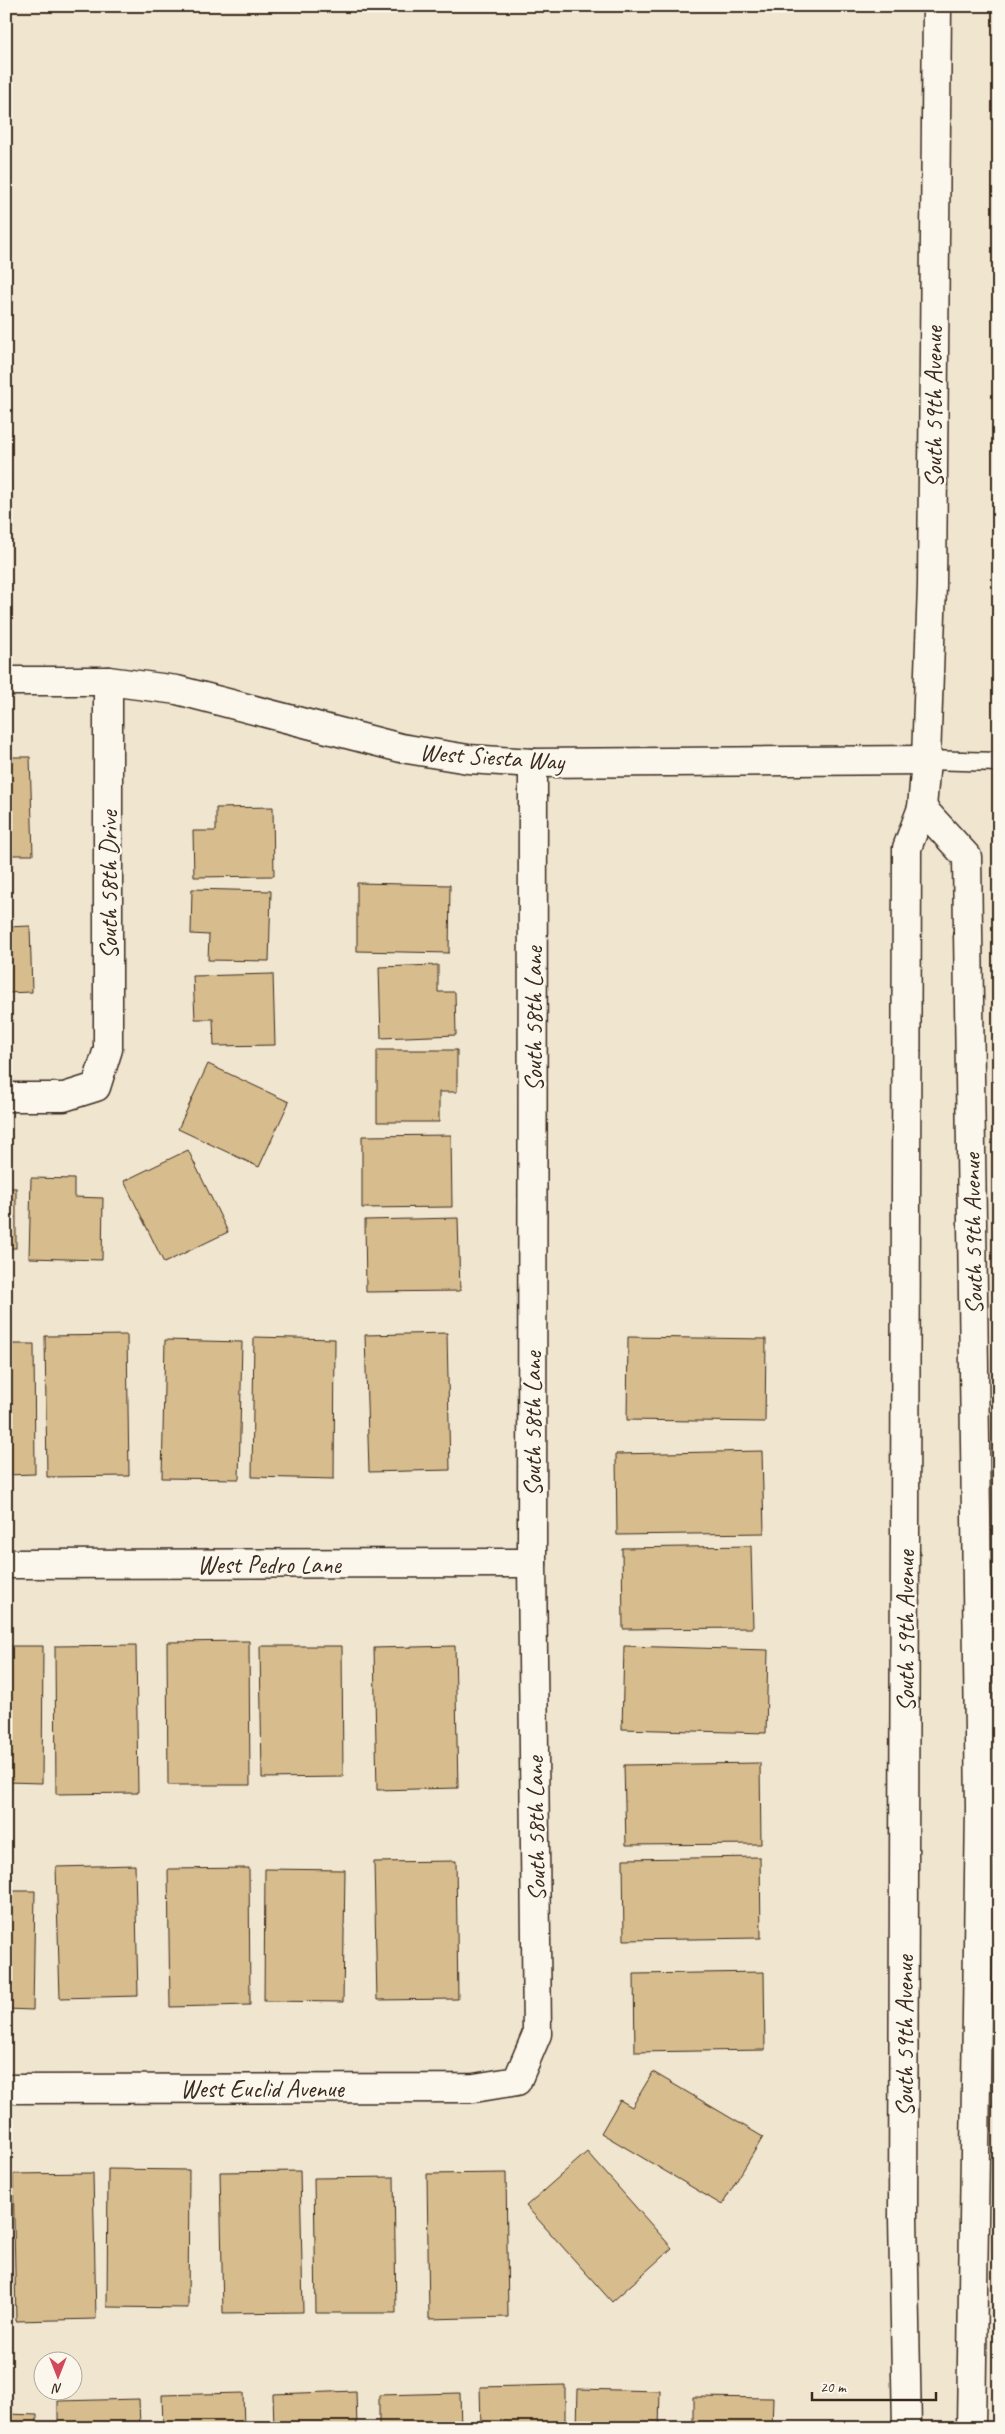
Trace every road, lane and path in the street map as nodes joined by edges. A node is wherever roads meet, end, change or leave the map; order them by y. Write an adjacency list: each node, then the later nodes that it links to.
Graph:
1 (937, 6): 4 (main road, South 59th Avenue)
2 (6, 680): 3 (main road, West Siesta Way)
3 (108, 681): 6 (main road, West Siesta Way); 8 (main road, South 58th Drive)
4 (926, 760): 5 (lane); 6 (main road, West Siesta Way); 7 (main road, South 59th Avenue)
5 (999, 762)
6 (533, 763): 9 (main road, South 58th Lane)
7 (922, 808): 11 (main road, South 59th Avenue); 14 (main road, South 59th Avenue)
8 (6, 1097)
9 (532, 1563): 10 (main road, West Pedro Lane); 12 (main road, South 58th Lane)
10 (6, 1564)
11 (989, 1807): 15 (main road, South 59th Avenue)
12 (517, 2081): 13 (main road, West Euclid Avenue)
13 (6, 2089)
14 (907, 2428)
15 (970, 2428)

